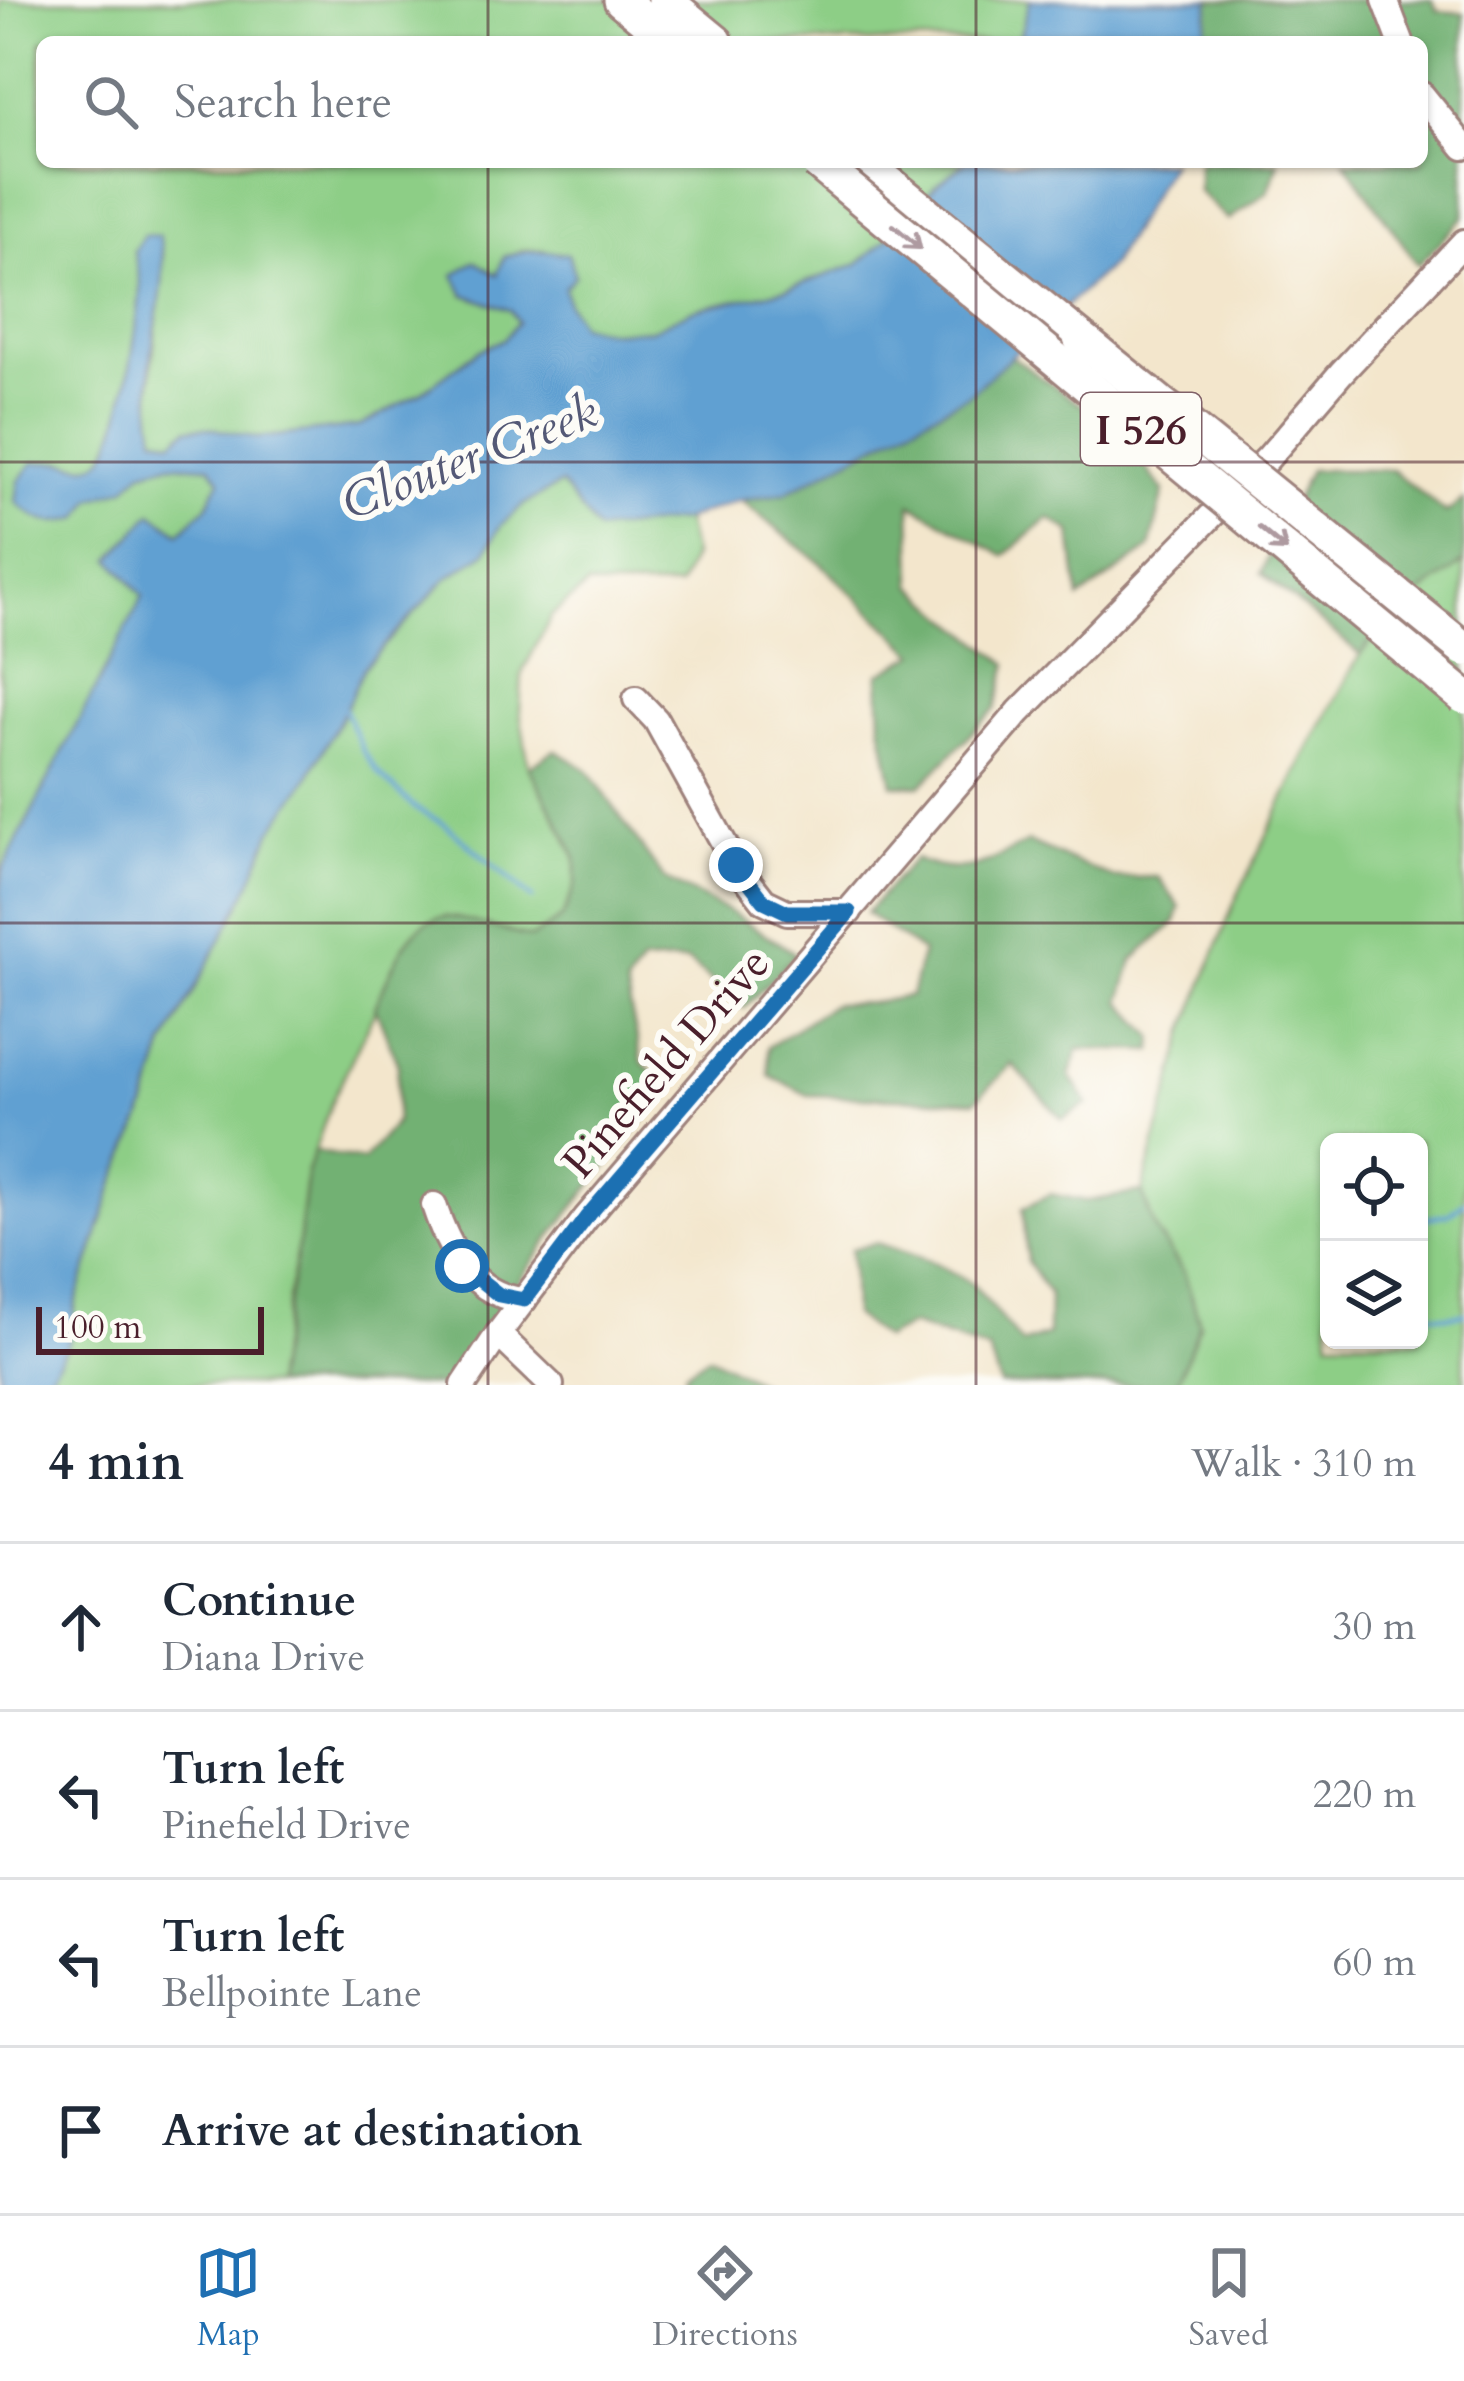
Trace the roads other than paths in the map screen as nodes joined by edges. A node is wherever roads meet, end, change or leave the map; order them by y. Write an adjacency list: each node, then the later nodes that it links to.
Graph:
1 (621, 0): 4 (highway)
2 (665, 0): 5 (highway)
3 (1385, 0): 6 (street)
4 (665, 36)
5 (709, 36)
6 (1399, 36)
7 (1428, 102): 8 (street)
8 (1464, 147)
9 (824, 168): 13 (highway, I 526, one-way to 13, bridge)
10 (870, 168): 12 (highway, I 526, bridge)
11 (1464, 242): 15 (street, Pinefield Drive)
12 (1464, 649)
13 (1464, 697)
14 (636, 699): 15 (street)
15 (849, 912): 17 (street, Pinefield Drive)
16 (434, 1205): 17 (street)
17 (524, 1300): 18 (street, Pinefield Drive)
18 (498, 1334): 19 (street, Pinefield Drive); 20 (street)
19 (464, 1385)
20 (551, 1385)

